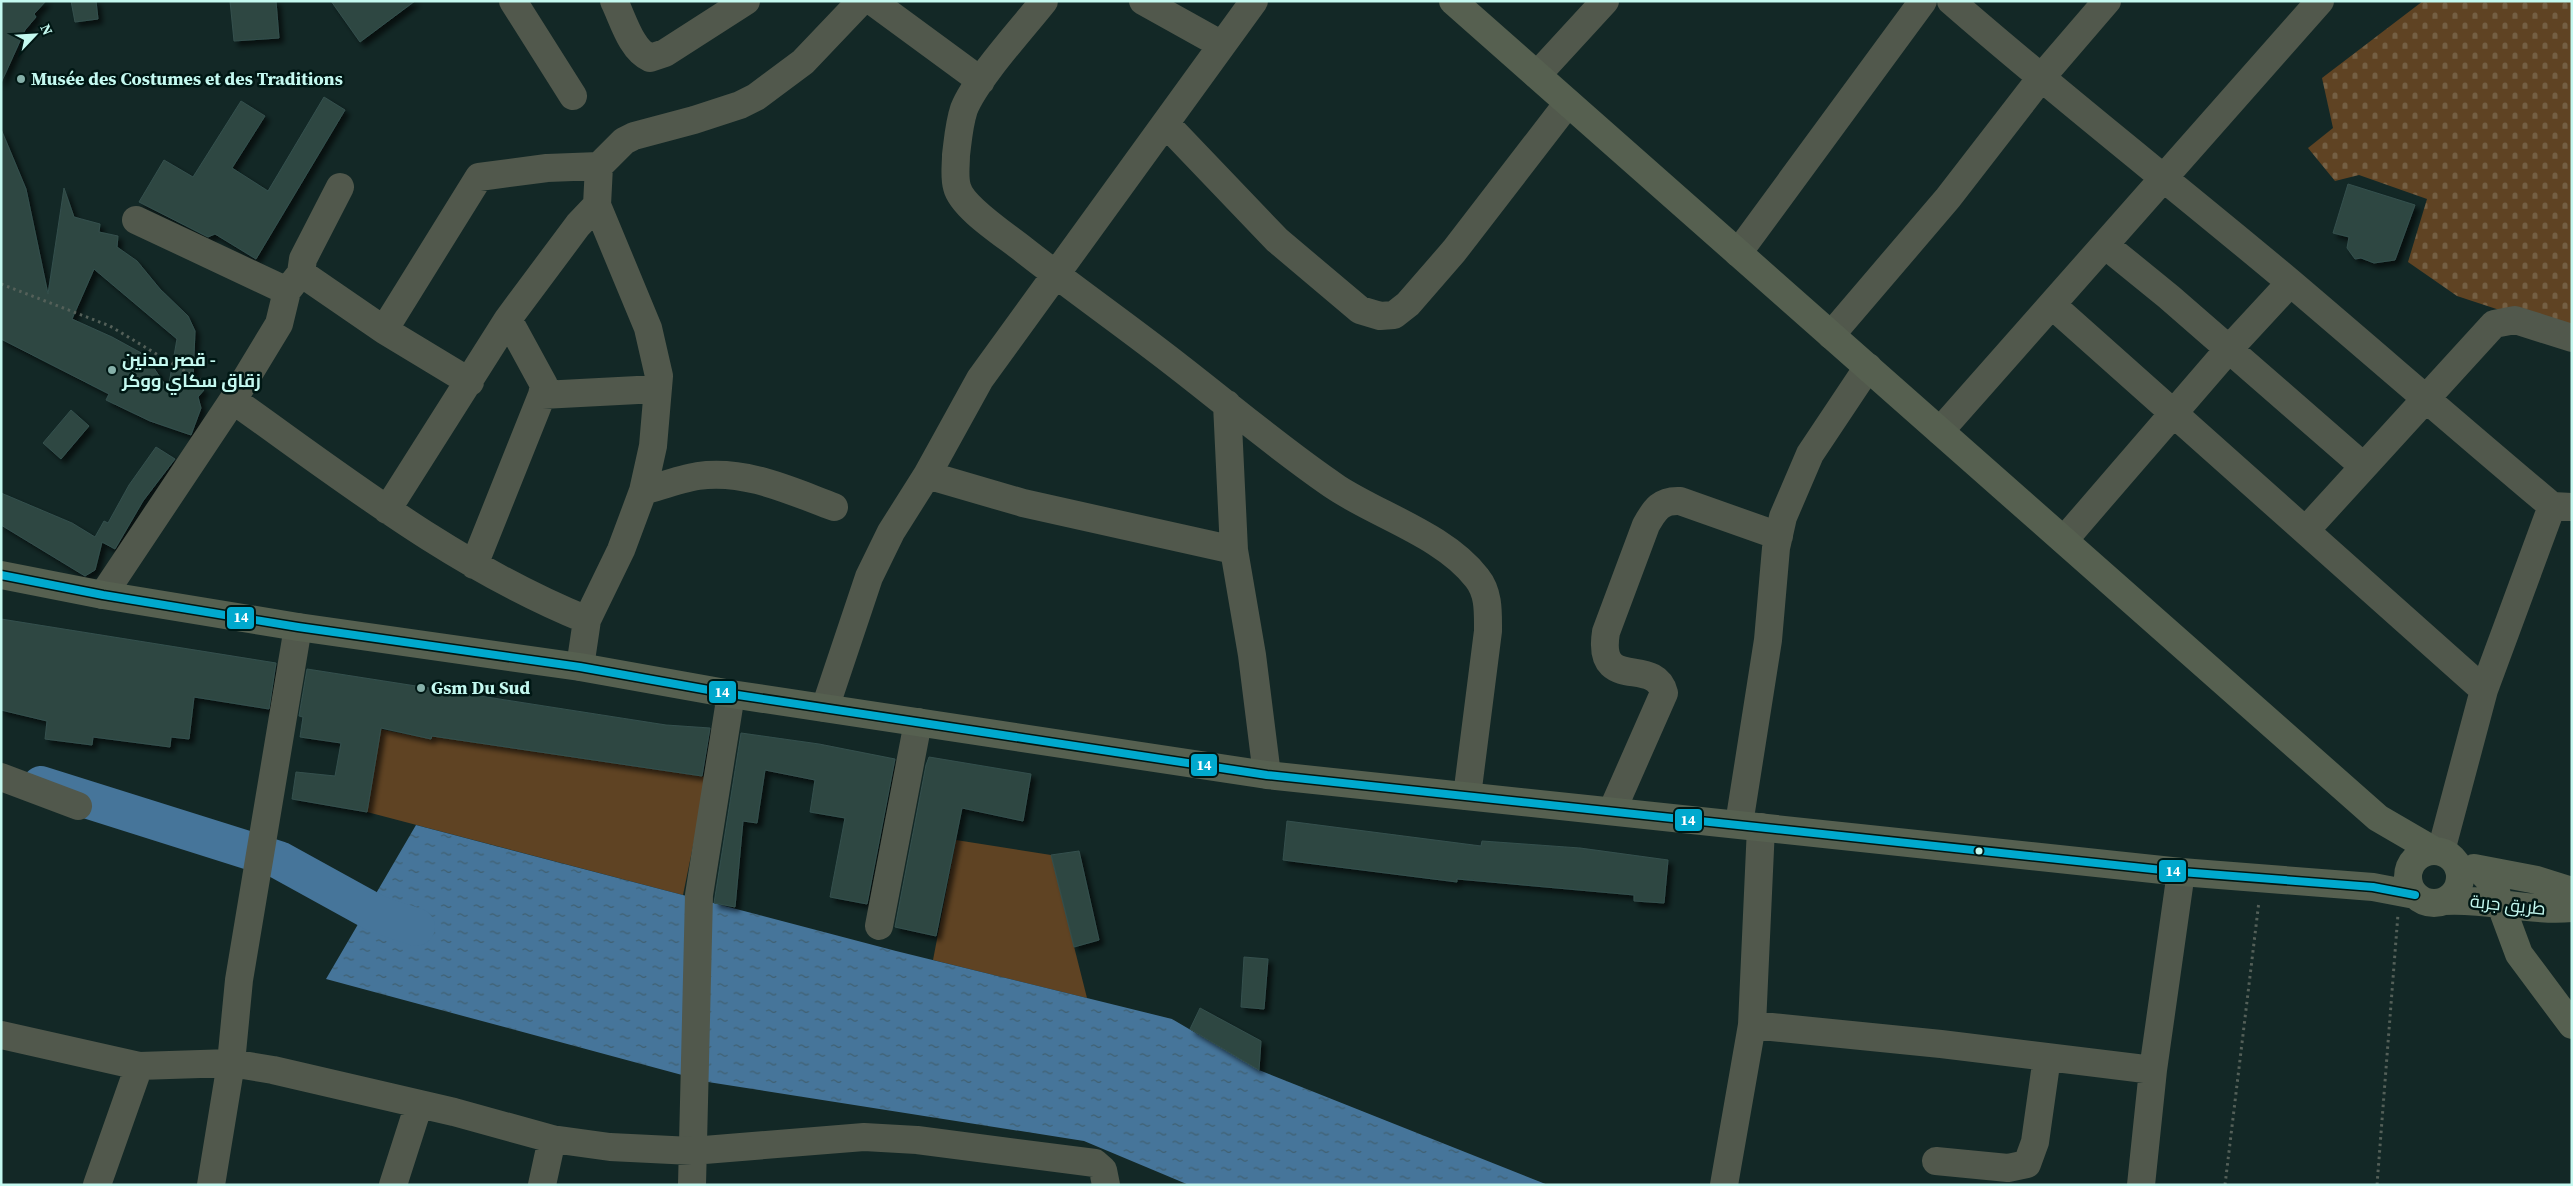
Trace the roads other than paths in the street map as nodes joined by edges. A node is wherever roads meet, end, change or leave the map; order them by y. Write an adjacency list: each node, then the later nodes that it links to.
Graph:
1 (513, 1): 18 (street)
2 (614, 1): 3 (street)
3 (746, 1)
4 (1044, 1): 17 (street)
5 (1143, 1): 14 (street)
6 (1254, 1): 14 (street)
7 (1453, 1): 15 (main road)
8 (1606, 1): 15 (street)
9 (1923, 1): 27 (street)
10 (1951, 1): 16 (street)
11 (2107, 1): 16 (street)
12 (2320, 1): 22 (street)
13 (853, 4): 17 (street); 21 (street)
14 (1222, 44): 20 (street)
15 (1537, 75): 19 (main road)
16 (2040, 79): 22 (street); 34 (street)
17 (981, 81): 28 (street)
18 (573, 96)
19 (1568, 103): 20 (street); 27 (main road)
20 (1166, 124): 28 (street)
21 (599, 166): 24 (street); 33 (street)
22 (2163, 178): 26 (street); 30 (street)
23 (340, 187): 29 (street)
24 (597, 205): 32 (street); 39 (street)
25 (136, 220): 29 (street)
26 (2105, 245): 31 (street); 36 (street)
27 (1738, 253): 34 (main road)
28 (1056, 275): 43 (street); 47 (street)
29 (294, 282): 33 (street); 41 (street)
30 (2290, 283): 36 (street); 42 (street)
31 (2052, 305): 44 (street); 45 (street)
32 (508, 319): 38 (street); 40 (street)
33 (384, 330): 38 (street)
34 (1831, 335): 37 (main road)
35 (2572, 338): 42 (street)
36 (2228, 350): 44 (street); 46 (street)
37 (1868, 368): 45 (main road); 53 (street)
38 (470, 382): 51 (street)
39 (657, 390): 40 (street); 48 (street)
40 (542, 395): 56 (street)
41 (233, 400): 51 (street); 58 (street)
42 (2426, 401): 46 (street); 49 (street)
43 (1227, 404): 55 (street); 68 (street)
44 (2175, 413): 52 (street); 54 (street)
45 (1940, 431): 54 (main road)
46 (2363, 466): 52 (street)
47 (927, 475): 55 (street); 64 (street)
48 (643, 492): 50 (street); 59 (street)
49 (2562, 506): 62 (street)
50 (834, 507)
51 (387, 510): 56 (street)
52 (2306, 530): 62 (street)
53 (1779, 536): 70 (street); 72 (street)
54 (2064, 540): 71 (main road)
55 (1234, 550): 66 (street)
56 (474, 565): 59 (street)
57 (1, 575): 58 (main road)
58 (103, 595): 60 (main road)
59 (586, 620): 61 (street)
60 (298, 626): 61 (main road); 85 (street)
61 (580, 667): 63 (main road)
62 (2484, 690): 73 (street)
63 (731, 694): 64 (main road); 90 (street)
64 (825, 708): 65 (main road)
65 (918, 722): 66 (main road); 80 (street)
66 (1267, 775): 68 (main road)
67 (1, 777): 69 (street)
68 (1467, 796): 70 (main road)
69 (78, 806)
70 (1612, 811): 72 (main road)
71 (2378, 818): 73 (main road); 75 (main road)
72 (1750, 826): 74 (main road); 81 (street)
73 (2453, 858): 75 (main road); 76 (main road, طريق جربة); 77 (main road); 78 (main road)
74 (2181, 872): 75 (main road); 87 (street)
75 (2408, 885): 77 (main road)
76 (2572, 891)
77 (2444, 901): 78 (main road, طريق جربة)
78 (2499, 903): 79 (main road, طريق جربة); 82 (main road)
79 (2572, 908)
80 (878, 926)
81 (1752, 1025): 84 (street); 98 (street)
82 (2572, 1025)
83 (1, 1035): 86 (street)
84 (2048, 1057): 87 (street); 91 (street)
85 (231, 1063): 86 (street); 88 (street); 93 (street)
86 (139, 1066): 92 (street)
87 (2153, 1070): 99 (street)
88 (419, 1104): 89 (street); 94 (street)
89 (552, 1140): 90 (street); 95 (street)
90 (692, 1151): 96 (street); 97 (street)
91 (1936, 1161)
92 (97, 1185)
93 (211, 1185)
94 (393, 1185)
95 (542, 1185)
96 (692, 1185)
97 (1106, 1185)
98 (1724, 1185)
99 (2141, 1185)

